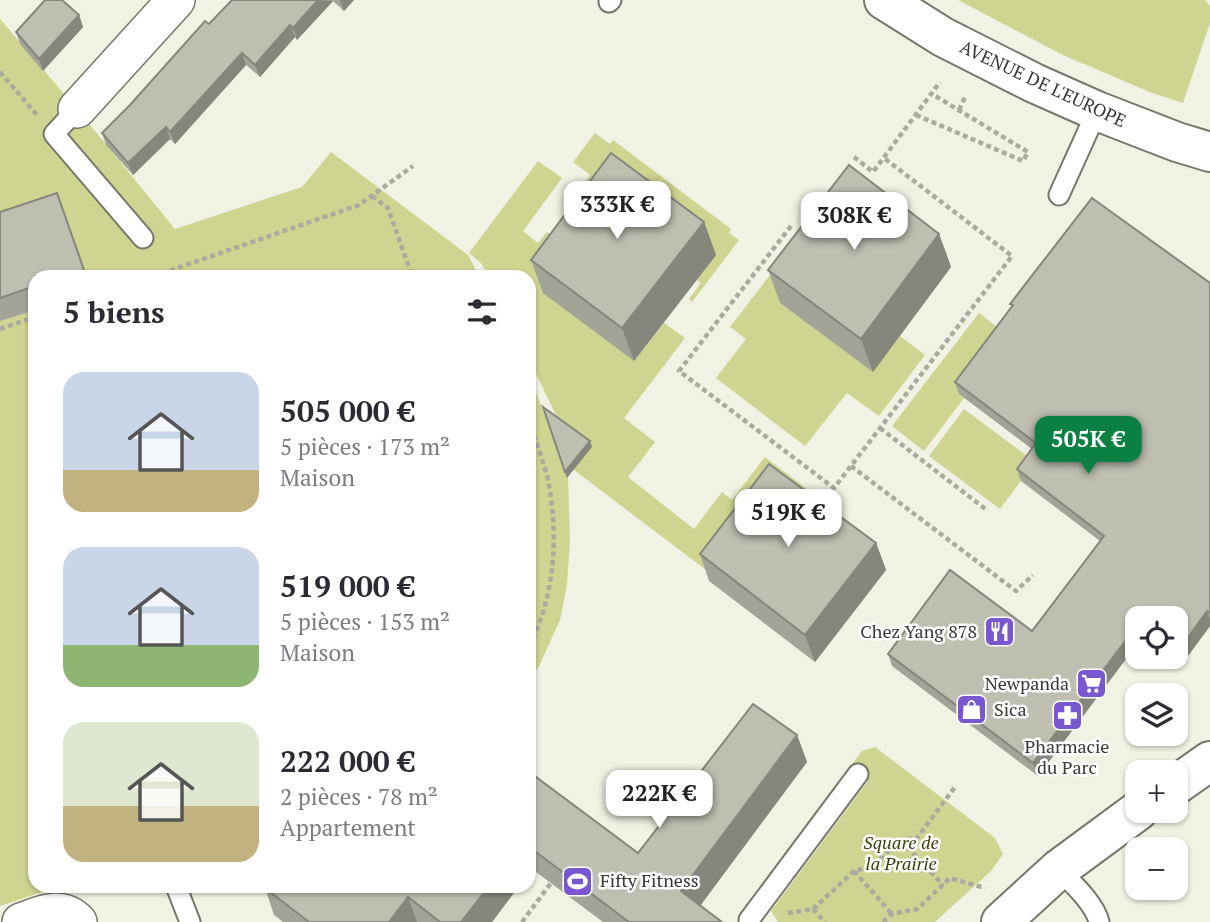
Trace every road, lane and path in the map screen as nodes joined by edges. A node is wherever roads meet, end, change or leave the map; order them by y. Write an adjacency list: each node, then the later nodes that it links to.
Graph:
1 (176, 0): 10 (street)
2 (884, 0): 8 (street, AVENUE DE L'EUROPE)
3 (0, 72): 10 (path)
4 (940, 82): 5 (path)
5 (932, 94): 7 (path); 9 (path)
6 (965, 97): 7 (path)
7 (959, 110): 9 (path)
8 (1097, 111): 11 (street, AVENUE DE L'EUROPE); 15 (lane)
9 (916, 115): 13 (path)
10 (65, 122): 18 (lane)
11 (1210, 152)
12 (854, 158): 13 (path)
13 (884, 158): 23 (path)
14 (413, 166): 16 (path)
15 (1059, 195)
16 (372, 196): 19 (path); 20 (path)
17 (791, 226): 25 (path)
18 (143, 238)
19 (171, 270)
20 (410, 270)
21 (28, 319): 22 (path)
22 (0, 329)
23 (880, 428): 25 (path); 26 (path)
24 (536, 444): 28 (path)
25 (851, 466): 27 (path)
26 (988, 510)
27 (1033, 575)
28 (536, 632)
29 (1210, 761): 31 (street)
30 (859, 774): 43 (lane)
31 (1188, 777)
32 (955, 787): 34 (path)
33 (1125, 820): 35 (street)
34 (901, 840): 36 (path); 38 (path)
35 (1059, 869): 40 (street); 50 (lane)
36 (854, 872): 41 (path); 42 (path)
37 (551, 883): 47 (path)
38 (943, 885): 40 (path); 42 (path)
39 (179, 893): 46 (lane)
40 (995, 905)
41 (813, 909): 43 (path); 48 (path)
42 (892, 914): 49 (path)
43 (749, 920)
44 (21, 922): 45 (street)
45 (78, 922)
46 (190, 922)
47 (522, 922)
48 (825, 922)
49 (883, 922)
50 (1100, 922)

